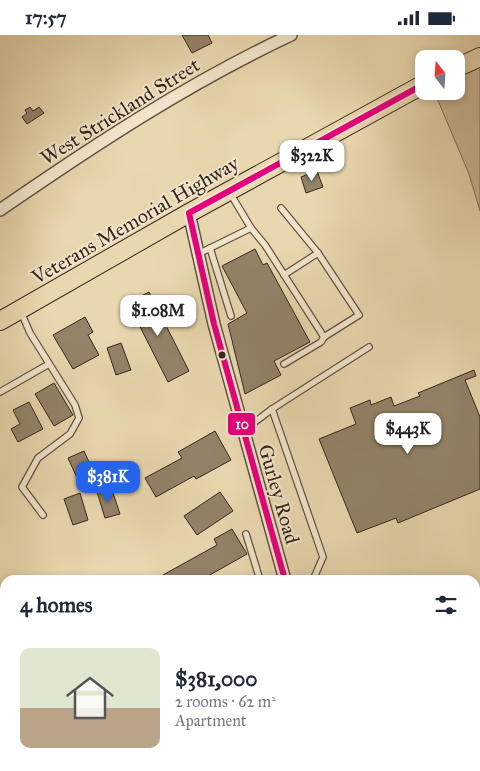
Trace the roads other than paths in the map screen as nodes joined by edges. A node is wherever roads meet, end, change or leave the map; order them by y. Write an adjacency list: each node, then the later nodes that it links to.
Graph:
1 (291, 35): 7 (street, West Strickland Street)
2 (480, 57): 3 (main road)
3 (465, 64)
4 (415, 89): 5 (main road, Veterans Memorial Highway)
5 (229, 191): 8 (main road, Veterans Memorial Highway); 9 (lane)
6 (281, 209): 11 (lane)
7 (0, 210)
8 (188, 213): 12 (street, Gurley Road); 14 (main road, Veterans Memorial Highway)
9 (251, 228): 10 (lane); 13 (lane)
10 (210, 248): 12 (lane); 15 (lane)
11 (318, 253): 13 (lane); 17 (lane)
12 (198, 254): 23 (street, Gurley Road)
13 (284, 275): 17 (lane)
14 (20, 310): 16 (main road, Veterans Memorial Highway); 19 (lane)
15 (231, 316)
16 (0, 321)
17 (324, 337): 20 (lane)
18 (369, 347): 22 (lane)
19 (49, 364): 21 (lane); 24 (lane)
20 (284, 364)
21 (0, 392)
22 (272, 409): 23 (lane); 28 (lane)
23 (242, 432): 27 (street, Gurley Road)
24 (43, 515)
25 (246, 534): 26 (lane)
26 (258, 575)
27 (284, 575)
28 (315, 575)

